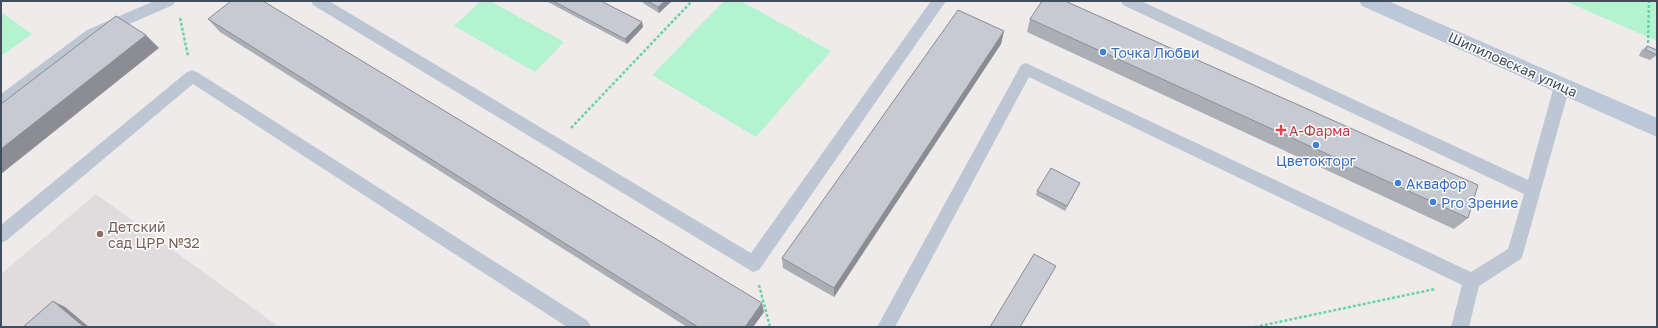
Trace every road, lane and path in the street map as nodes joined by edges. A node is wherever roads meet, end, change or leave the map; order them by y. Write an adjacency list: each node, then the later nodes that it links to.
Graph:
1 (168, 1): 12 (lane)
2 (318, 1): 14 (lane)
3 (692, 1): 14 (path)
4 (939, 1): 17 (lane)
5 (1128, 1): 15 (lane)
6 (1369, 1): 11 (main road, Шипиловская улица)
7 (1649, 1): 9 (path)
8 (180, 16): 10 (path)
9 (1648, 43)
10 (192, 76): 16 (lane); 19 (lane)
11 (1562, 86): 13 (main road, Шипиловская улица); 15 (lane)
12 (1, 103)
13 (1657, 128)
14 (555, 145): 17 (lane)
15 (1533, 191): 18 (lane)
16 (1, 236)
17 (753, 264): 20 (path)
18 (1472, 281): 21 (lane); 22 (path); 23 (lane)
19 (582, 327)
20 (770, 327)
21 (886, 327)
22 (1255, 327)
23 (1460, 327)

